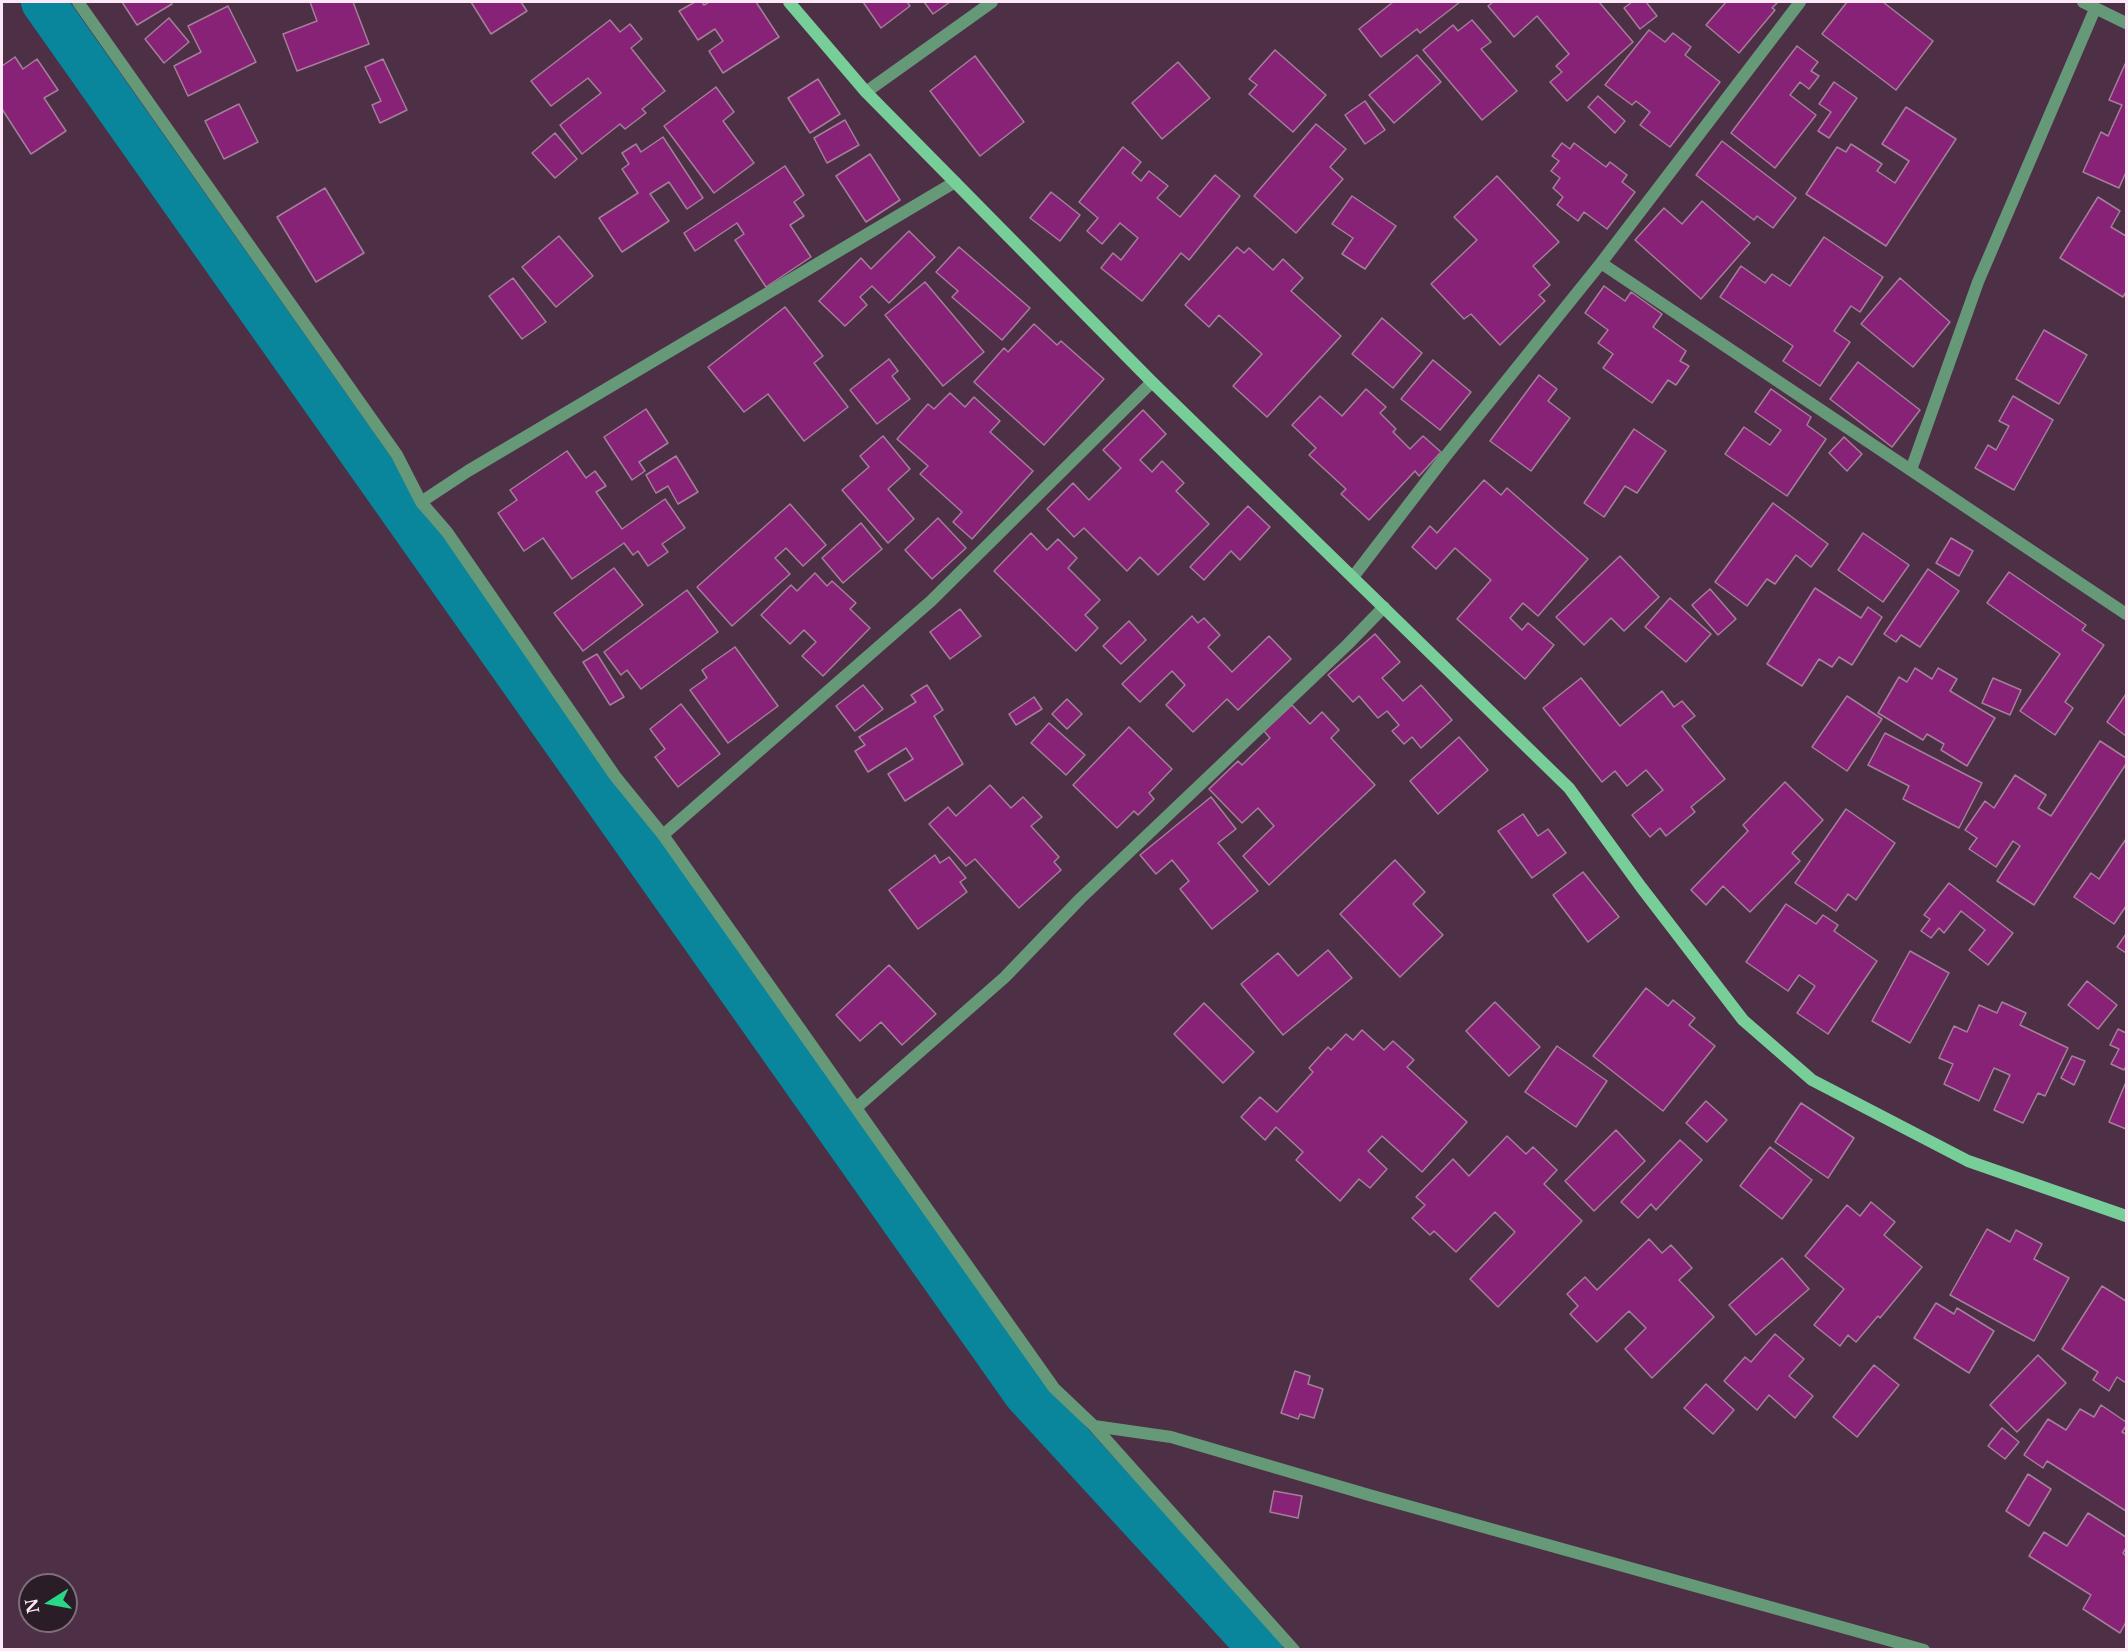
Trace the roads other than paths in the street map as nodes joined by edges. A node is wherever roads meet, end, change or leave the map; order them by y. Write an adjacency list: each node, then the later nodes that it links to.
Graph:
1 (78, 2): 13 (street)
2 (789, 2): 8 (street)
3 (992, 2): 8 (street)
4 (1800, 2): 10 (street)
5 (2083, 2): 6 (street)
6 (2095, 9): 7 (street); 12 (street)
7 (2127, 23)
8 (866, 92): 9 (street)
9 (955, 182): 11 (street); 13 (street)
10 (1601, 263): 12 (street); 14 (street)
11 (1152, 382): 14 (street); 17 (street)
12 (1911, 470): 16 (street)
13 (421, 502): 17 (street)
14 (1353, 577): 15 (street)
15 (1384, 607): 18 (street); 19 (street)
16 (2127, 614)
17 (663, 835): 18 (street)
18 (856, 1108): 20 (street)
19 (2127, 1216)
20 (1094, 1426): 21 (street); 22 (street)
21 (1294, 1650)
22 (1924, 1650)

